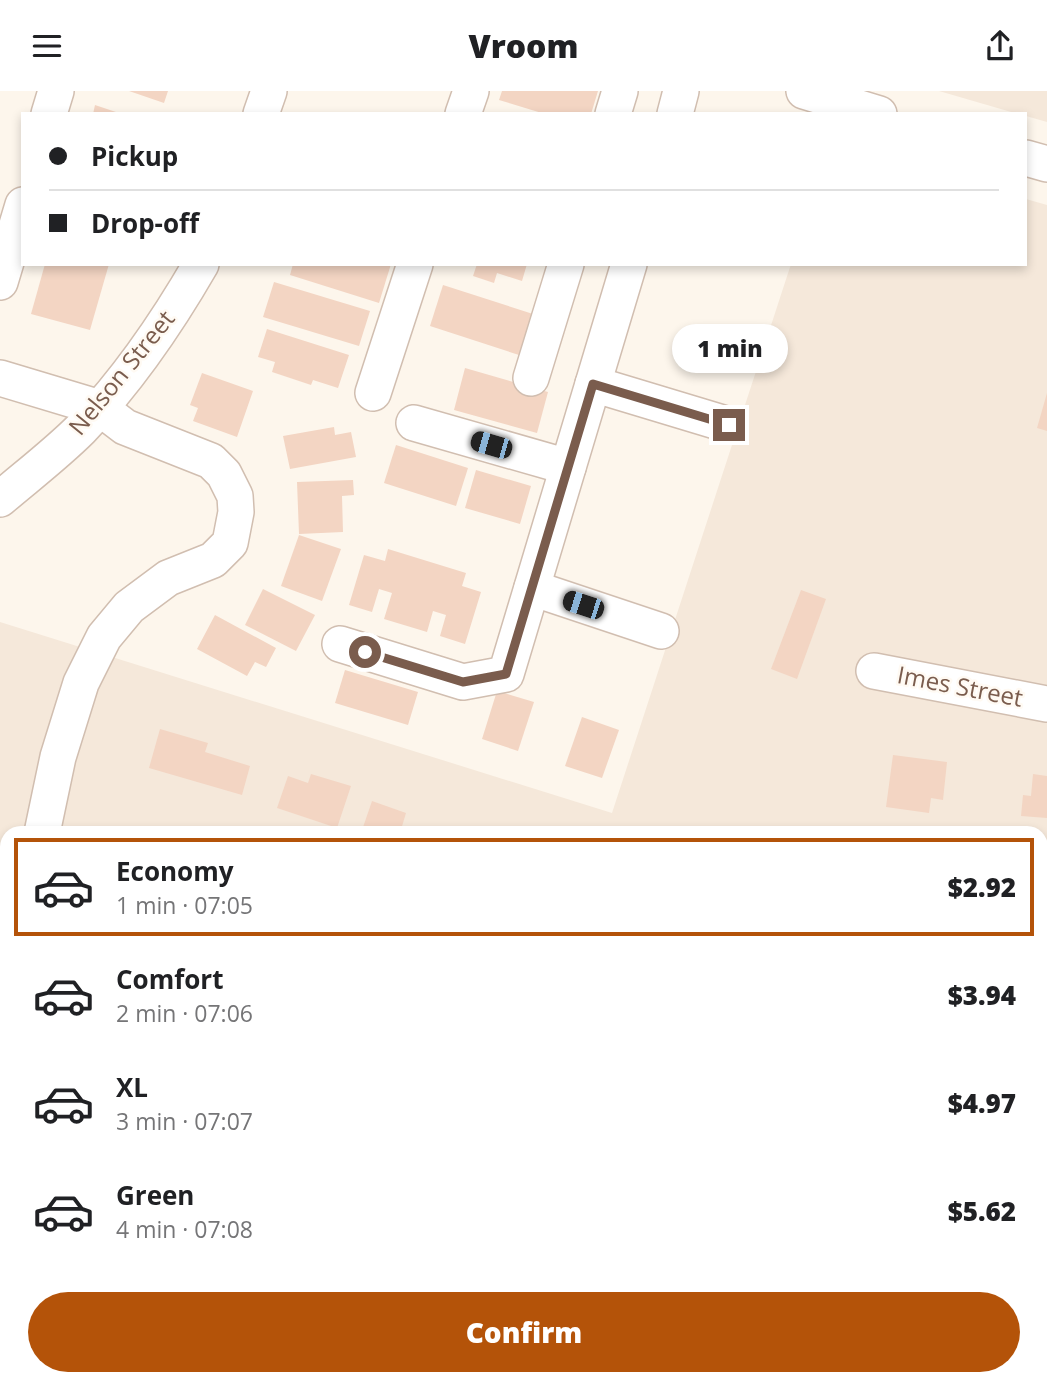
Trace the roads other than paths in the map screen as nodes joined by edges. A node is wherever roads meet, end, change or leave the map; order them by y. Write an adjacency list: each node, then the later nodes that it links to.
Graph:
1 (56, 91): 6 (street)
2 (471, 91): 7 (street)
3 (620, 91): 8 (street)
4 (681, 91): 9 (street)
5 (804, 91): 10 (street)
6 (51, 112)
7 (464, 112)
8 (614, 112)
9 (676, 112)
10 (872, 112)
11 (1027, 158): 12 (street)
12 (1047, 165)
13 (21, 212): 18 (street)
14 (200, 266): 23 (street, Nelson Street)
15 (414, 266): 22 (street)
16 (565, 266): 20 (street)
17 (628, 266): 21 (street)
18 (0, 282)
19 (0, 378): 23 (street)
20 (531, 378)
21 (593, 384): 25 (street); 26 (street)
22 (373, 393)
23 (100, 408): 27 (street, Nelson Street); 33 (street)
24 (414, 423): 26 (street)
25 (729, 425)
26 (568, 467): 28 (street)
27 (0, 499)
28 (532, 588): 29 (street); 30 (street)
29 (661, 631)
30 (340, 645)
31 (874, 671): 32 (street, Imes Street)
32 (1047, 704)
33 (43, 826)

